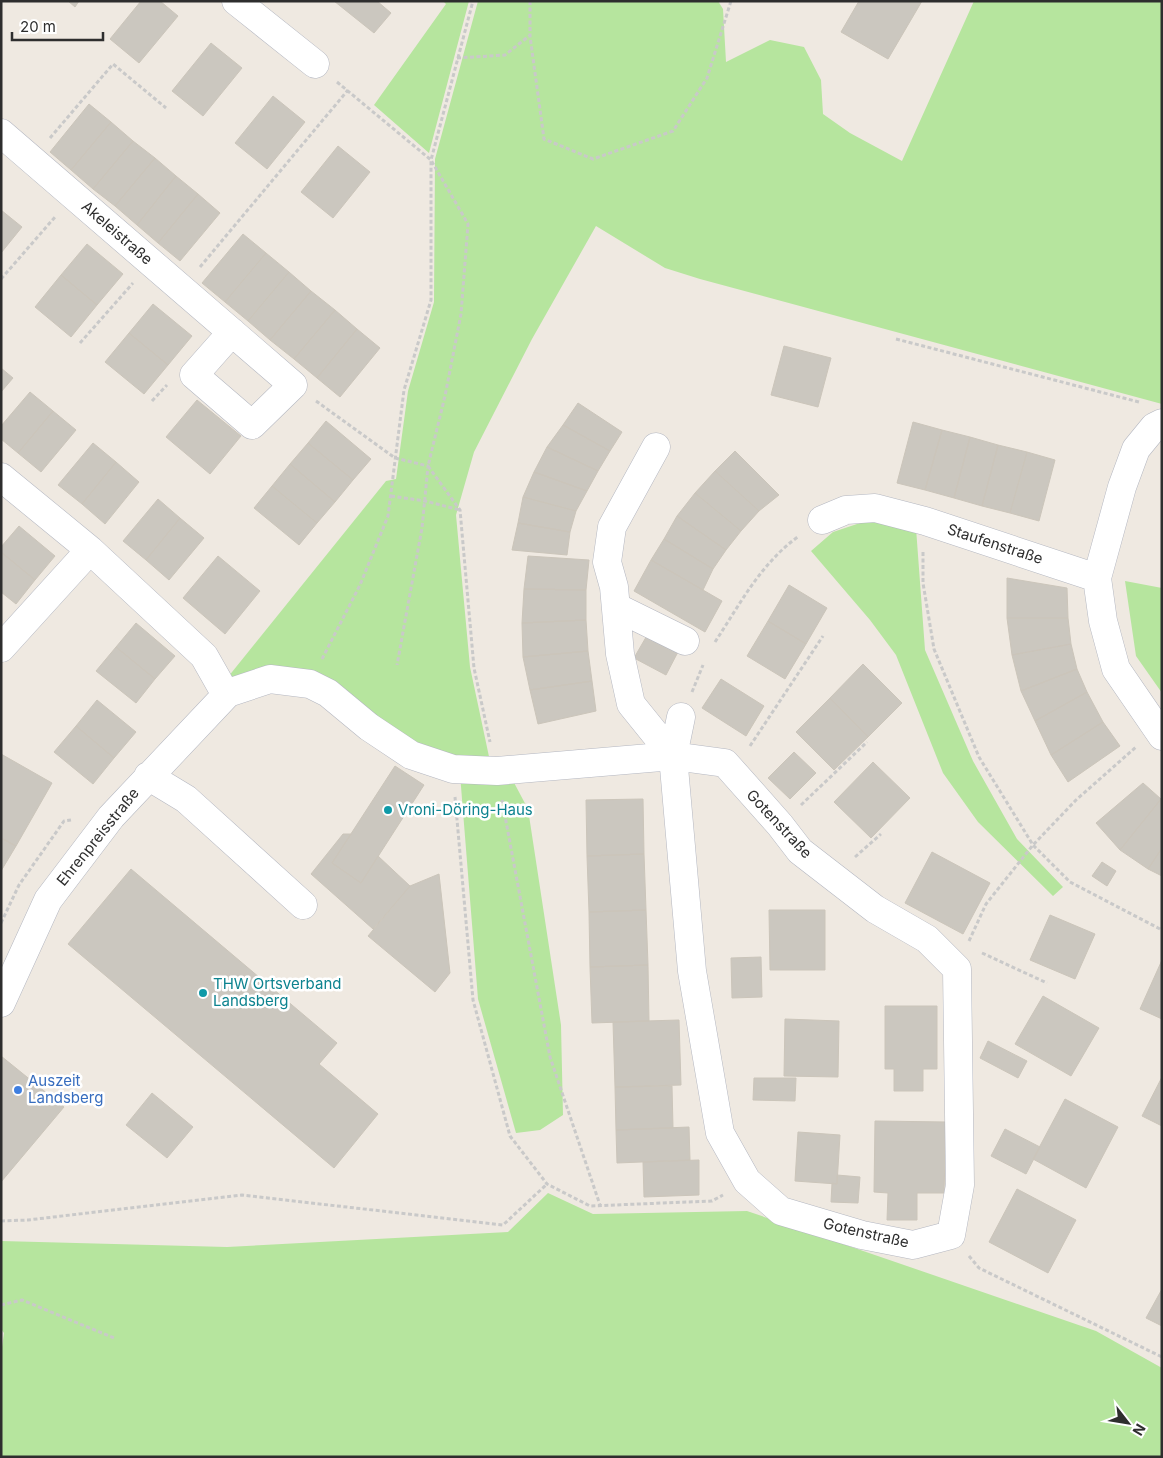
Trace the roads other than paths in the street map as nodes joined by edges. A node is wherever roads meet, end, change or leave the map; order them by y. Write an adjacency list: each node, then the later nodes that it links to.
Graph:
1 (236, 1): 2 (street)
2 (316, 64)
3 (1, 133): 4 (street, Akeleistraße)
4 (232, 332): 4 (street, Akeleistraße)
5 (1162, 423): 10 (street)
6 (656, 447): 11 (street)
7 (1, 478): 9 (street)
8 (822, 520): 10 (street, Staufenstraße)
9 (90, 550): 13 (street); 14 (street)
10 (1098, 578): 16 (street)
11 (616, 606): 12 (street); 17 (street)
12 (685, 642)
13 (1, 648)
14 (228, 693): 18 (street, Ehrenpreisstraße); 19 (street, Ehrenpreisstraße)
15 (681, 717): 17 (street, Gotenstraße)
16 (1160, 734)
17 (673, 756): 17 (street, Gotenstraße); 18 (street, Gotenstraße)
18 (453, 769)
19 (148, 776): 20 (street); 21 (street, Ehrenpreisstraße)
20 (303, 905)
21 (1, 1003)

